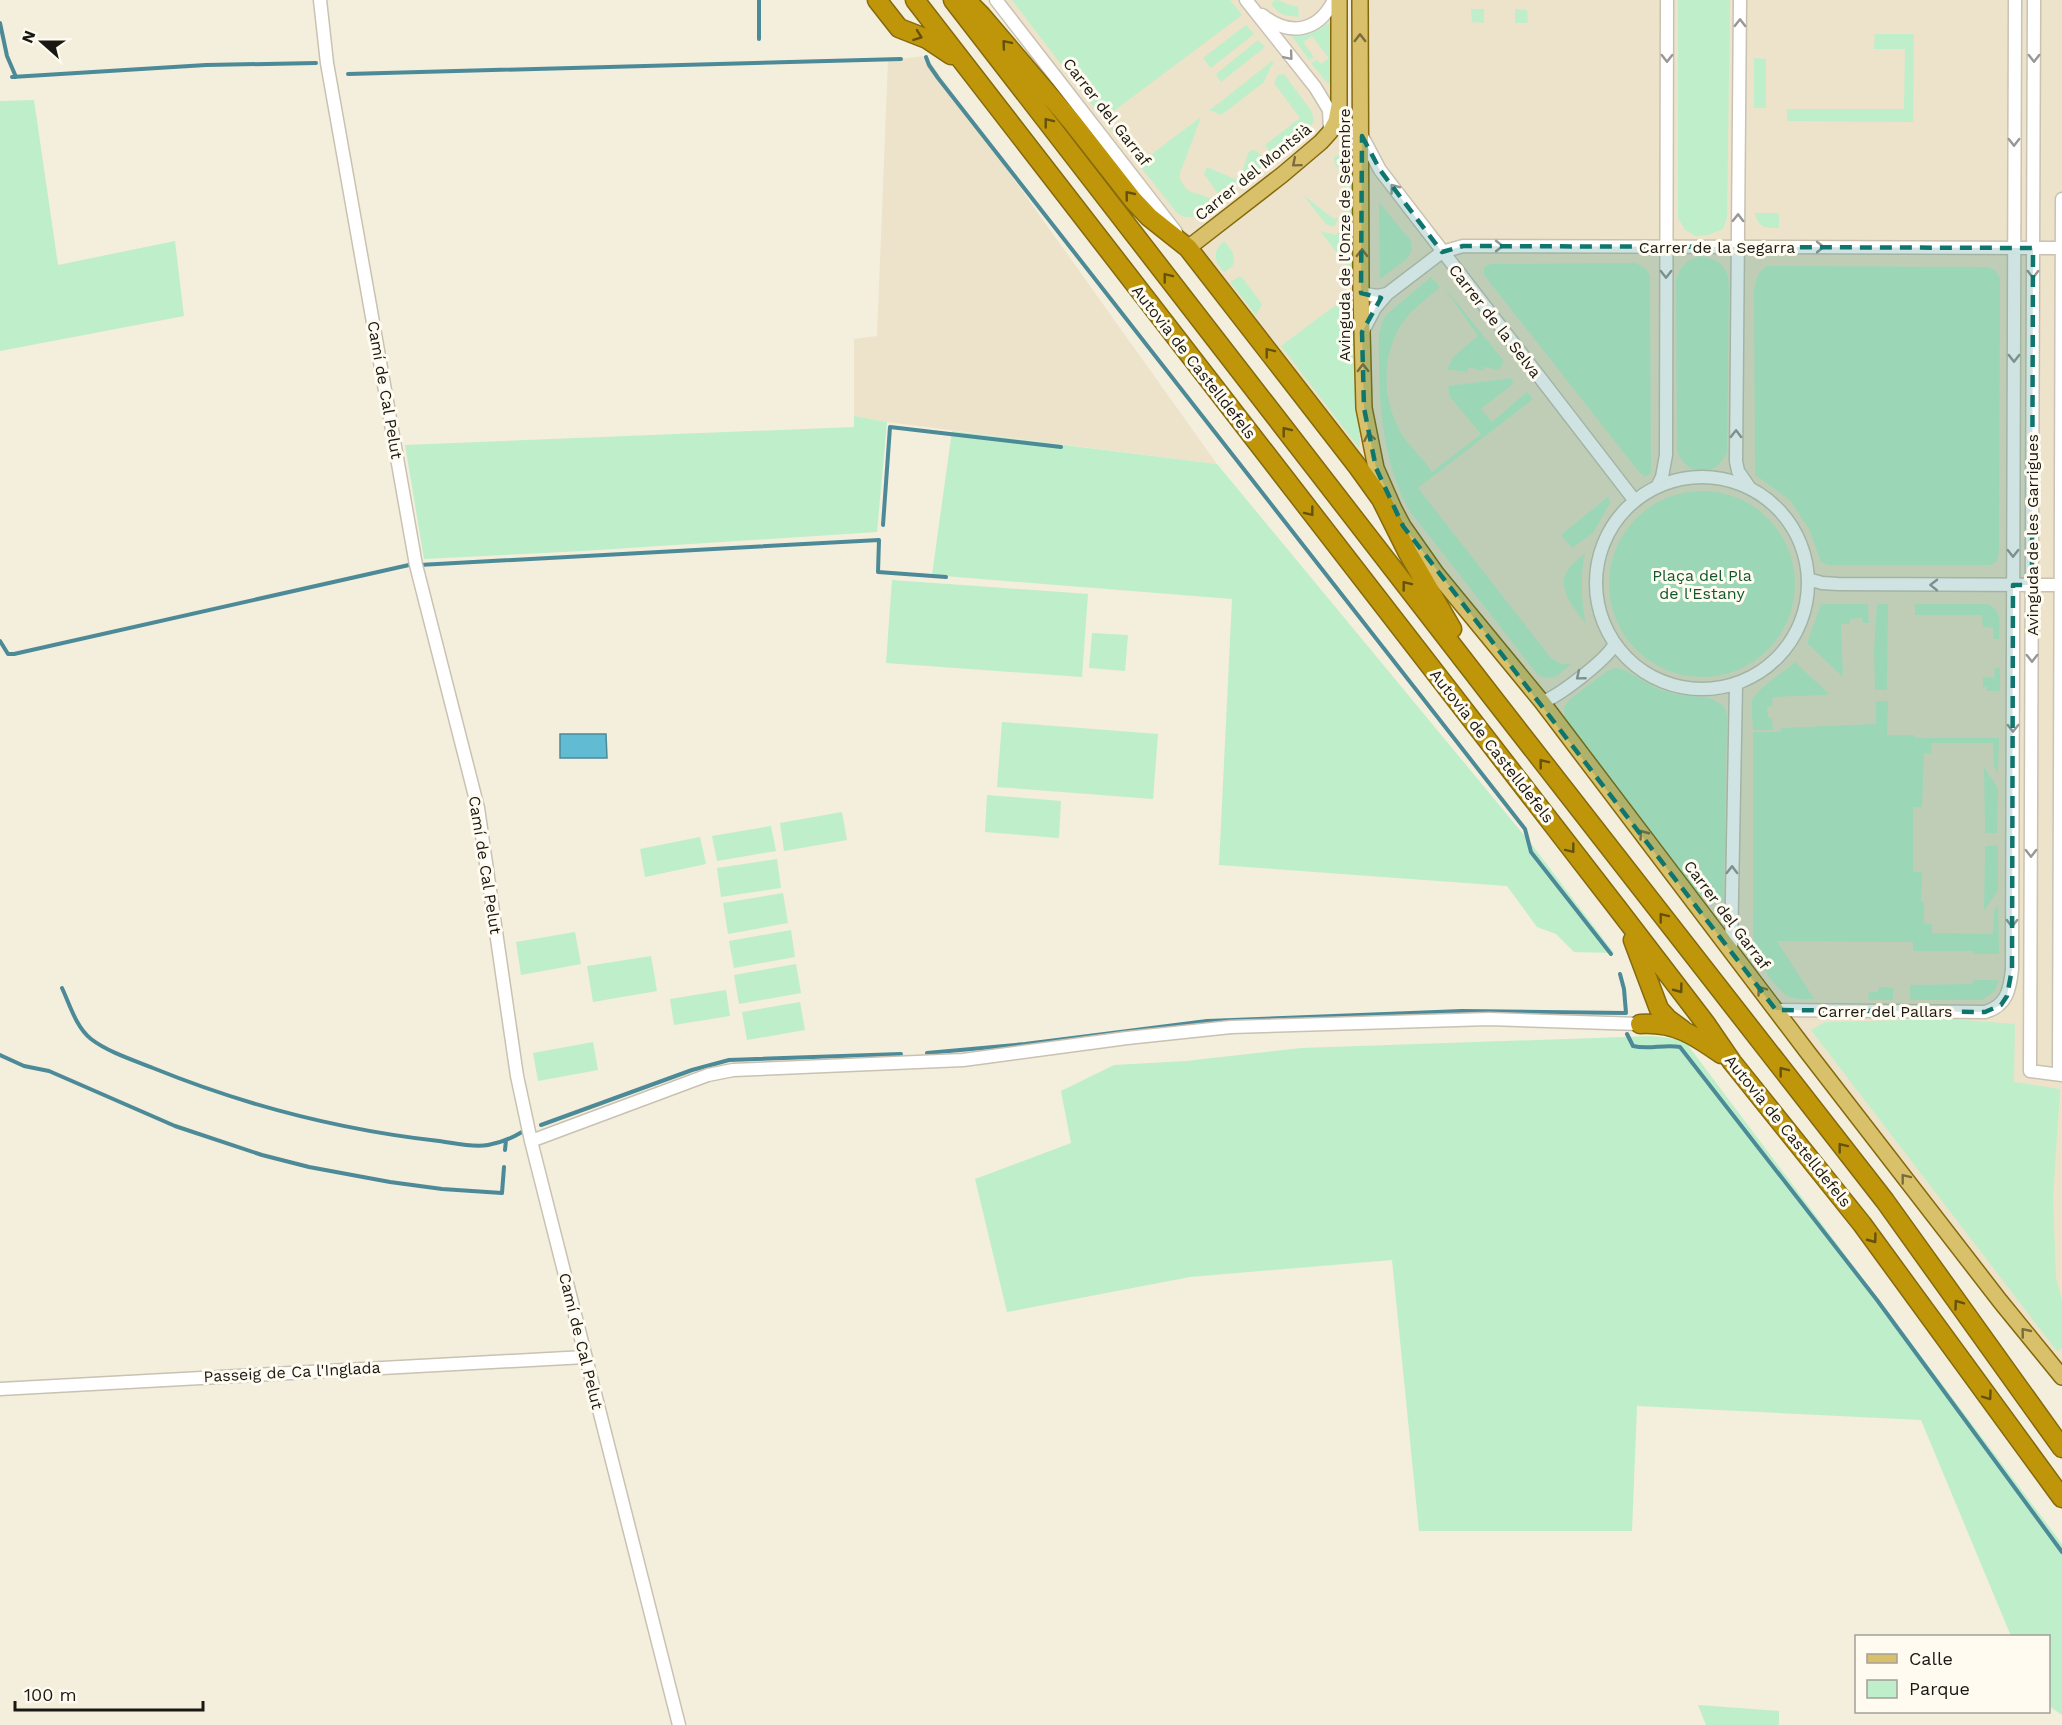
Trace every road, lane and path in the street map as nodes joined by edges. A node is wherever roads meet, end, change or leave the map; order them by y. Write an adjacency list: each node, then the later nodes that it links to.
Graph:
1 (320, 0): 51 (street, Camí de Cal Pelut)
2 (877, 0): 15 (highway, one-way to 15)
3 (915, 0): 15 (highway, Autovia de Castelldefels)
4 (953, 0): 40 (highway, Autovia de Castelldefels, one-way to 4)
5 (966, 0): 21 (highway, one-way to 5)
6 (996, 0): 21 (street, Carrer del Garraf)
7 (1334, 0): 14 (street)
8 (1339, 0): 16 (main road, Avinguda de l'Onze de Setembre)
9 (1360, 0): 17 (main road, Avinguda de l'Onze de Setembre, one-way to 9)
10 (1667, 0): 20 (street, one-way to 20)
11 (1740, 0): 19 (street, one-way to 11)
12 (2015, 0): 22 (street, Avinguda de les Garrigues, one-way to 22)
13 (2034, 0): 23 (street, Avinguda de les Garrigues, one-way to 23)
14 (1249, 5): 16 (street, one-way to 16)
15 (966, 66): 42 (highway, Autovia de Castelldefels, one-way to 42)
16 (1333, 126): 21 (main road, Carrer del Montsià, one-way to 21)
17 (1362, 136): 25 (street, Carrer de la Selva, one-way to 17); 26 (main road, Avinguda de l'Onze de Setembre, one-way to 17)
18 (2062, 199): 24 (street, Avinguda de les Garrigues)
19 (1738, 246): 20 (street, Carrer de la Segarra); 22 (street, Carrer de la Segarra, one-way to 22); 31 (street, one-way to 19)
20 (1666, 247): 25 (street, Carrer de la Segarra, one-way to 20); 30 (street, one-way to 30)
21 (1188, 248): 32 (highway, one-way to 21)
22 (2014, 248): 23 (street, Carrer de la Segarra); 35 (street, Avinguda de les Garrigues, one-way to 35)
23 (2033, 248): 24 (street, Carrer de la Segarra); 36 (street, Avinguda de les Garrigues, one-way to 36)
24 (2062, 249): 37 (street, Avinguda de les Garrigues)
25 (1442, 252): 27 (street, Carrer de la Segarra); 33 (street, Carrer de la Selva)
26 (1361, 293): 27 (street); 28 (main road, Avinguda de l'Onze de Setembre)
27 (1387, 294): 28 (street, Carrer de la Segarra)
28 (1362, 332): 29 (main road, Avinguda de l'Onze de Setembre, one-way to 28)
29 (1376, 468): 32 (highway); 41 (main road, Carrer del Garraf)
30 (1657, 487): 31 (street); 33 (street)
31 (1750, 488): 34 (street)
32 (1381, 499): 40 (highway)
33 (1635, 501): 38 (street)
34 (1808, 579): 35 (street, one-way to 34); 39 (street)
35 (2013, 585): 36 (street); 46 (street, Avinguda de les Garrigues, one-way to 46)
36 (2032, 585): 37 (street); 50 (street, Avinguda de les Garrigues, one-way to 50)
37 (2062, 585): 50 (street, Avinguda de les Garrigues)
38 (1614, 645): 39 (street); 41 (street, one-way to 41)
39 (1736, 684): 43 (street, one-way to 39)
40 (1492, 698): 55 (highway, Autovia de Castelldefels, one-way to 40)
41 (1542, 702): 43 (main road, Carrer del Garraf, one-way to 41)
42 (1618, 909): 44 (highway); 49 (highway, Autovia de Castelldefels, one-way to 49)
43 (1731, 949): 45 (main road, Carrer del Garraf, one-way to 43)
44 (1650, 984): 47 (highway); 48 (highway)
45 (1776, 1010): 46 (street, Carrer del Pallars); 53 (main road, Carrer del Garraf, one-way to 45)
46 (1994, 1010)
47 (1641, 1024): 48 (highway); 51 (street)
48 (1683, 1030): 49 (highway)
49 (1731, 1062): 56 (highway, Autovia de Castelldefels, one-way to 56)
50 (2061, 1074)
51 (531, 1141): 52 (street, Camí de Cal Pelut)
52 (585, 1357): 54 (street, Passeig de Ca l'Inglada); 57 (street, Camí de Cal Pelut)
53 (2062, 1377)
54 (0, 1389)
55 (2062, 1448)
56 (2062, 1498)
57 (679, 1725)

